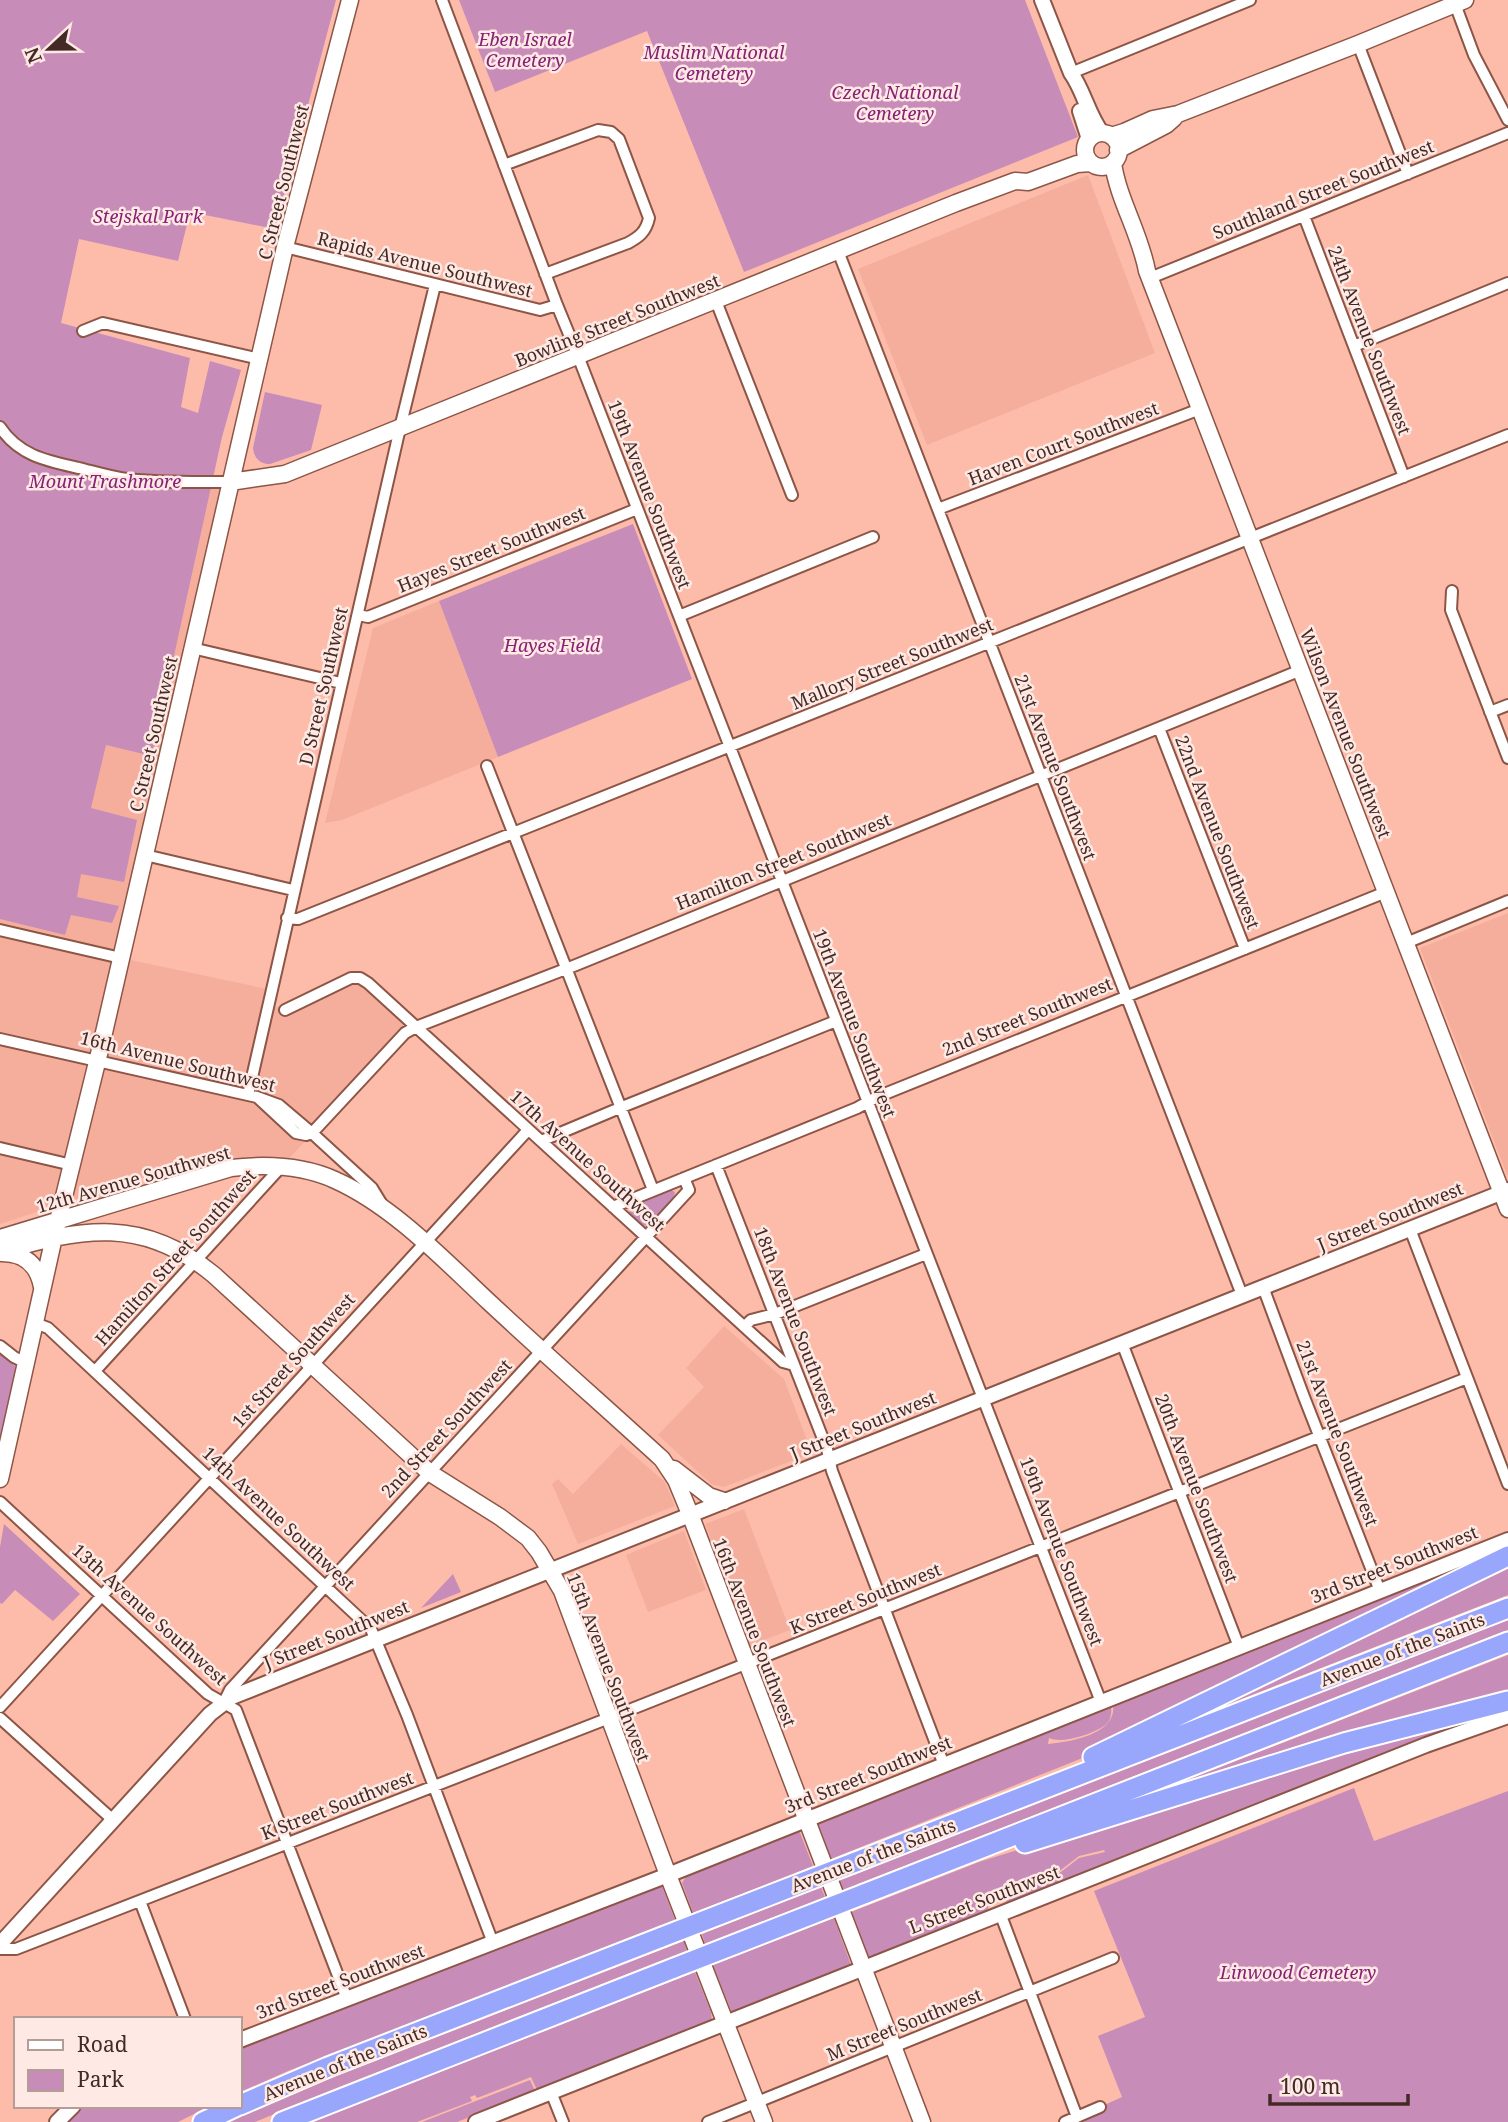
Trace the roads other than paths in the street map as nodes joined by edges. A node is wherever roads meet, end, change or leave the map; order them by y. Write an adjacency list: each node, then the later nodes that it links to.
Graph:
1 (350, 0): 14 (main road, C Street Southwest)
2 (442, 0): 11 (street, 19th Avenue Southwest)
3 (1042, 0): 7 (street)
4 (1250, 0): 7 (street)
5 (1460, 2): 6 (main road, Bowling Street Southwest); 8 (street)
6 (1358, 44): 10 (main road, Bowling Street Southwest); 12 (street)
7 (1071, 73): 10 (street)
8 (1508, 120)
9 (1508, 132): 12 (street, Southland Street Southwest)
10 (1101, 149): 15 (main road, Bowling Street Southwest); 17 (main road, Wilson Avenue Southwest)
11 (504, 165): 16 (street, 19th Avenue Southwest); 16 (street)
12 (1408, 173): 13 (street, Southland Street Southwest)
13 (1304, 216): 17 (street, Southland Street Southwest); 23 (street, 24th Avenue Southwest)
14 (285, 247): 19 (street, Rapids Avenue Southwest); 25 (main road, C Street Southwest)
15 (838, 251): 20 (main road, Bowling Street Southwest); 34 (street, 21st Avenue Southwest)
16 (545, 274): 21 (street, 19th Avenue Southwest)
17 (1149, 275): 26 (main road, Wilson Avenue Southwest)
18 (1508, 283): 23 (street)
19 (435, 285): 21 (street, Rapids Avenue Southwest); 28 (street, D Street Southwest)
20 (716, 301): 24 (main road, Bowling Street Southwest); 32 (street)
21 (557, 305): 24 (street, 19th Avenue Southwest)
22 (83, 331): 25 (street)
23 (1354, 346): 30 (street, 24th Avenue Southwest)
24 (578, 356): 28 (main road, Bowling Street Southwest); 33 (street, 19th Avenue Southwest)
25 (260, 359): 31 (main road, C Street Southwest)
26 (1200, 409): 34 (street, Haven Court Southwest); 36 (main road, Wilson Avenue Southwest)
27 (0, 427): 31 (street)
28 (400, 428): 31 (main road, Bowling Street Southwest); 38 (street, D Street Southwest)
29 (1508, 435): 30 (street, Mallory Street Southwest)
30 (1404, 477): 36 (street, Mallory Street Southwest)
31 (230, 482): 41 (main road, C Street Southwest)
32 (792, 495)
33 (637, 509): 38 (street, Hayes Street Southwest); 39 (street, 19th Avenue Southwest)
34 (938, 509): 40 (street, 21st Avenue Southwest)
35 (873, 537): 39 (street)
36 (1250, 537): 40 (street, Mallory Street Southwest); 42 (main road, Wilson Avenue Southwest)
37 (1451, 591): 45 (street)
38 (358, 615): 43 (street, D Street Southwest)
39 (679, 616): 47 (street, 19th Avenue Southwest)
40 (990, 643): 47 (street, Mallory Street Southwest); 50 (street, 21st Avenue Southwest)
41 (192, 648): 43 (street); 52 (main road, C Street Southwest)
42 (1301, 670): 46 (street, Hamilton Street Southwest); 55 (main road, Wilson Avenue Southwest)
43 (341, 683): 54 (street, D Street Southwest)
44 (1508, 705): 45 (street)
45 (1490, 712): 48 (street)
46 (1159, 728): 50 (street, Hamilton Street Southwest); 60 (street, 22nd Avenue Southwest)
47 (729, 747): 51 (street, Mallory Street Southwest); 53 (street, 19th Avenue Southwest)
48 (1508, 758)
49 (487, 766): 51 (street)
50 (1041, 775): 53 (street, Hamilton Street Southwest); 63 (street, 21st Avenue Southwest)
51 (512, 833): 57 (street, Mallory Street Southwest); 62 (street)
52 (145, 855): 54 (street); 61 (main road, C Street Southwest)
53 (782, 881): 62 (street, Hamilton Street Southwest); 65 (street, 19th Avenue Southwest)
54 (293, 890): 57 (street, D Street Southwest)
55 (1386, 892): 59 (main road, Wilson Avenue Southwest); 60 (street, 2nd Street Southwest)
56 (1508, 901): 59 (street)
57 (287, 918): 69 (street, D Street Southwest)
58 (0, 930): 61 (street)
59 (1406, 943): 81 (main road, Wilson Avenue Southwest)
60 (1245, 949): 63 (street, 2nd Street Southwest)
61 (121, 958): 68 (main road, C Street Southwest)
62 (567, 969): 66 (street, Hamilton Street Southwest); 71 (street)
63 (1126, 997): 70 (street, 2nd Street Southwest); 95 (street, 21st Avenue Southwest)
64 (285, 1010): 66 (street, 17th Avenue Southwest)
65 (836, 1021): 70 (street, 19th Avenue Southwest); 71 (street)
66 (416, 1027): 72 (street, 17th Avenue Southwest); 73 (street, Hamilton Street Southwest)
67 (0, 1039): 68 (street, 16th Avenue Southwest)
68 (97, 1061): 69 (street, 16th Avenue Southwest); 76 (main road, C Street Southwest)
69 (253, 1096): 73 (street, 16th Avenue Southwest)
70 (867, 1102): 77 (street, 2nd Street Southwest); 91 (street, 19th Avenue Southwest)
71 (622, 1107): 74 (street); 80 (street)
72 (528, 1130): 74 (street, 17th Avenue Southwest); 89 (street, 1st Street Southwest)
73 (312, 1133): 84 (street, 16th Avenue Southwest)
74 (541, 1141): 82 (street, 17th Avenue Southwest)
75 (0, 1148): 76 (street)
76 (72, 1165): 85 (main road, C Street Southwest)
77 (716, 1165): 79 (street, 2nd Street Southwest); 96 (street, 18th Avenue Southwest)
78 (282, 1167): 84 (main road, 12th Avenue Southwest); 85 (main road, 12th Avenue Southwest); 92 (street, Hamilton Street Southwest)
79 (684, 1178): 80 (street, 2nd Street Southwest); 87 (street, 2nd Street Southwest)
80 (653, 1190): 82 (street, 2nd Street Southwest)
81 (1505, 1191): 83 (main road, Wilson Avenue Southwest); 86 (street, J Street Southwest)
82 (613, 1207): 87 (street, 17th Avenue Southwest)
83 (1508, 1209)
84 (387, 1212): 89 (main road, 12th Avenue Southwest)
85 (56, 1229): 88 (main road, 12th Avenue Southwest); 90 (main road, 12th Avenue Southwest); 92 (main road, 15th Avenue Southwest); 94 (main road, C Street Southwest)
86 (1410, 1229): 93 (street, J Street Southwest); 106 (street)
87 (646, 1237): 98 (street, 17th Avenue Southwest); 101 (street, 2nd Street Southwest)
88 (0, 1238)
89 (424, 1242): 101 (main road, 16th Avenue Southwest); 103 (street, 1st Street Southwest)
90 (0, 1253): 94 (main road)
91 (926, 1254): 96 (street); 107 (street, 19th Avenue Southwest)
92 (195, 1261): 103 (main road, 15th Avenue Southwest); 105 (street, Hamilton Street Southwest)
93 (1264, 1287): 95 (street, J Street Southwest); 108 (street, 21st Avenue Southwest)
94 (42, 1289): 97 (main road, C Street Southwest)
95 (1242, 1295): 99 (street, J Street Southwest)
96 (775, 1314): 98 (street); 104 (street, 18th Avenue Southwest)
97 (35, 1323): 102 (main road, C Street Southwest); 105 (street, 14th Avenue Southwest)
98 (745, 1326): 104 (street, 17th Avenue Southwest)
99 (1122, 1343): 107 (street, J Street Southwest); 115 (street, 20th Avenue Southwest)
100 (0, 1346): 102 (street)
101 (542, 1351): 109 (main road, 16th Avenue Southwest); 111 (street, 2nd Street Southwest)
102 (26, 1363): 113 (main road, C Street Southwest)
103 (312, 1364): 111 (main road, 15th Avenue Southwest); 112 (street, 1st Street Southwest)
104 (794, 1365): 110 (street, 18th Avenue Southwest)
105 (95, 1371): 112 (street, 14th Avenue Southwest)
106 (1467, 1378): 108 (street, K Street Southwest); 114 (street)
107 (983, 1398): 110 (street, J Street Southwest); 120 (street, 19th Avenue Southwest)
108 (1320, 1436): 115 (street, K Street Southwest); 124 (street, 21st Avenue Southwest)
109 (662, 1459): 116 (main road); 118 (main road, 16th Avenue Southwest)
110 (830, 1459): 116 (street, J Street Southwest); 127 (street, 18th Avenue Southwest)
111 (430, 1472): 122 (main road, 15th Avenue Southwest); 123 (street, 2nd Street Southwest)
112 (210, 1477): 123 (street, 14th Avenue Southwest); 125 (street, 1st Street Southwest)
113 (0, 1479)
114 (1508, 1484)
115 (1179, 1491): 120 (street, K Street Southwest); 130 (street, 20th Avenue Southwest)
116 (724, 1501): 118 (street, J Street Southwest)
117 (0, 1502): 125 (street, 13th Avenue Southwest)
118 (690, 1514): 122 (street, J Street Southwest); 131 (main road, 16th Avenue Southwest)
119 (1508, 1540): 124 (street, 3rd Street Southwest)
120 (1041, 1546): 127 (street, K Street Southwest); 134 (street, 19th Avenue Southwest)
121 (1508, 1556): 143 (highway)
122 (551, 1570): 128 (street, J Street Southwest); 138 (main road, 15th Avenue Southwest)
123 (327, 1586): 128 (street, 14th Avenue Southwest); 132 (street, 2nd Street Southwest)
124 (1380, 1591): 130 (street, 3rd Street Southwest)
125 (101, 1596): 132 (street, 13th Avenue Southwest); 135 (street, 1st Street Southwest)
126 (1508, 1608): 143 (highway, Avenue of the Saints)
127 (885, 1609): 131 (street, K Street Southwest); 139 (street, 18th Avenue Southwest)
128 (376, 1639): 132 (street, J Street Southwest); 140 (street, 14th Avenue Southwest)
129 (1508, 1642): 145 (highway, Avenue of the Saints)
130 (1239, 1647): 134 (street, 3rd Street Southwest)
131 (747, 1664): 138 (street, K Street Southwest); 141 (main road, 16th Avenue Southwest)
132 (228, 1699): 142 (street, 2nd Street Southwest); 144 (street, 13th Avenue Southwest)
133 (1508, 1701): 145 (highway)
134 (1101, 1702): 139 (street, 3rd Street Southwest)
135 (0, 1707)
136 (1508, 1716): 148 (street, L Street Southwest)
137 (0, 1718): 142 (street)
138 (609, 1718): 140 (street, K Street Southwest); 146 (main road, 15th Avenue Southwest)
139 (944, 1765): 141 (street, 3rd Street Southwest)
140 (434, 1787): 144 (street, K Street Southwest); 150 (street, 14th Avenue Southwest)
141 (806, 1819): 146 (street, 3rd Street Southwest); 152 (main road, 16th Avenue Southwest)
142 (113, 1820): 149 (street, 2nd Street Southwest)
143 (959, 1821): 161 (highway, Avenue of the Saints, bridge)
144 (287, 1843): 147 (street, K Street Southwest); 154 (street, 13th Avenue Southwest)
145 (972, 1851): 168 (highway, Avenue of the Saints, bridge)
146 (668, 1875): 150 (street, 3rd Street Southwest); 156 (main road, 15th Avenue Southwest)
147 (140, 1901): 149 (street, K Street Southwest); 155 (street)
148 (1000, 1913): 152 (street, L Street Southwest); 153 (street)
149 (2, 1938)
150 (494, 1943): 154 (street, 3rd Street Southwest)
151 (1113, 1958): 153 (street, M Street Southwest)
152 (863, 1968): 156 (street, L Street Southwest); 158 (main road, 16th Avenue Southwest)
153 (1030, 1992): 158 (street, M Street Southwest); 165 (street)
154 (347, 1999): 157 (street, 3rd Street Southwest)
155 (184, 2017)
156 (725, 2022): 159 (street, L Street Southwest); 160 (main road, 15th Avenue Southwest)
157 (242, 2039)
158 (893, 2047): 160 (street, M Street Southwest); 173 (main road, 16th Avenue Southwest)
159 (551, 2092): 169 (street, L Street Southwest); 170 (street)
160 (757, 2102): 171 (street, M Street Southwest); 172 (main road, 15th Avenue Southwest)
161 (242, 2104)
162 (1100, 2107): 165 (street)
163 (72, 2108): 166 (street)
164 (234, 2108): 167 (highway, Avenue of the Saints)
165 (1077, 2117): 174 (street)
166 (57, 2122)
167 (203, 2122)
168 (282, 2122)
169 (476, 2122)
170 (563, 2122)
171 (708, 2122)
172 (764, 2122)
173 (922, 2122)
174 (1065, 2122)

